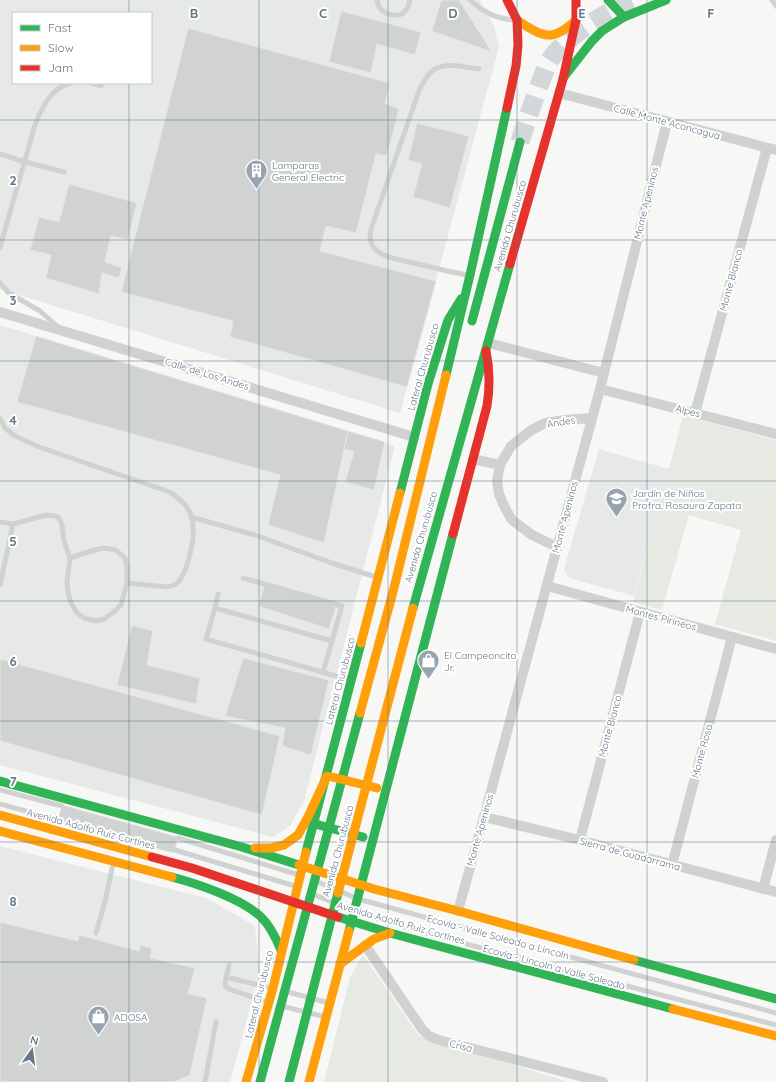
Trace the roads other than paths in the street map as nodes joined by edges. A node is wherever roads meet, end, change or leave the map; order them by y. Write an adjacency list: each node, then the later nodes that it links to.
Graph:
1 (377, 0): 2 (lane)
2 (410, 0)
3 (470, 0): 11 (lane)
4 (507, 0): 11 (main road, Avenida Churubusco)
5 (576, 0): 12 (main road, Avenida Churubusco)
6 (608, 0): 10 (main road)
7 (666, 0): 10 (main road)
8 (772, 0): 9 (lane)
9 (776, 6)
10 (624, 17): 14 (main road)
11 (517, 20): 12 (main road); 26 (main road, Avenida Churubusco)
12 (576, 20): 14 (main road, Avenida Churubusco)
13 (479, 69): 26 (lane)
14 (563, 79): 18 (main road, Avenida Churubusco)
15 (67, 84): 23 (lane)
16 (94, 84): 17 (lane)
17 (101, 86)
18 (559, 93): 19 (street, Calle Monte Aconcagua); 32 (main road, Avenida Churubusco)
19 (667, 122): 21 (street, Calle Monte Aconcagua); 33 (street, Monte Apeninos)
20 (520, 142): 31 (main road)
21 (772, 149): 36 (street, Monte Blanco)
22 (0, 154): 23 (lane)
23 (25, 162): 24 (lane); 25 (lane)
24 (64, 172)
25 (0, 247)
26 (470, 275): 28 (main road, Avenida Churubusco)
27 (0, 283): 30 (lane)
28 (466, 290): 39 (main road, Avenida Churubusco); 41 (main road, Lateral Churubusco)
29 (0, 312): 30 (street, Calle de Los Andes)
30 (60, 329): 41 (street, Calle de Los Andes)
31 (468, 333)
32 (487, 347): 33 (street); 42 (main road); 110 (main road, Avenida Churubusco)
33 (604, 373): 34 (street, Monte Apeninos)
34 (600, 389): 36 (street, Alpes); 38 (street, Monte Apeninos)
35 (449, 403): 39 (main road)
36 (695, 413): 40 (street, Alpes)
37 (0, 418): 44 (lane)
38 (592, 418): 43 (street, Andes); 47 (street, Monte Apeninos)
39 (435, 423): 109 (main road, Avenida Churubusco)
40 (776, 434)
41 (414, 437): 50 (main road, Lateral Churubusco)
42 (473, 459): 43 (street); 65 (main road)
43 (500, 466): 47 (street, Andes)
44 (191, 517): 50 (lane); 51 (lane)
45 (0, 522): 46 (lane)
46 (13, 524): 48 (lane); 52 (lane)
47 (557, 547): 53 (street, Monte Apeninos)
48 (70, 558): 51 (lane); 51 (lane)
49 (243, 578): 58 (lane)
50 (378, 578): 61 (main road, Lateral Churubusco)
51 (127, 583)
52 (0, 585)
53 (546, 586): 56 (street, Montes Pirineos); 69 (street, Monte Apeninos)
54 (218, 594): 55 (lane)
55 (215, 608): 58 (lane); 60 (lane)
56 (640, 612): 57 (street, Montes Pirineos); 75 (street, Monte Blanco)
57 (732, 637): 59 (street, Montes Pirineos); 80 (street, Monte Rosa)
58 (332, 641): 60 (lane)
59 (776, 649)
60 (323, 672): 61 (lane)
61 (352, 680): 62 (main road, Lateral Churubusco)
62 (327, 776): 65 (main road); 71 (main road, Lateral Churubusco); 77 (main road)
63 (0, 781): 77 (main road)
64 (0, 790): 67 (lane)
65 (385, 791): 74 (main road)
66 (0, 804): 70 (lane)
67 (62, 806)
68 (0, 815): 87 (main road, Avenida Adolfo Ruiz Cortínes)
69 (484, 818): 75 (street, Sierra de Guadarrama); 88 (street, Monte Apeninos)
70 (58, 820)
71 (314, 823): 74 (main road); 81 (main road, Lateral Churubusco)
72 (0, 831): 79 (main road)
73 (178, 838): 81 (lane, Ecovía - Valle Soleado a Lincoln)
74 (373, 839): 82 (main road)
75 (580, 840): 80 (street, Sierra de Guadarrama)
76 (776, 840): 84 (street)
77 (242, 848): 81 (main road)
78 (175, 850): 83 (lane, Ecovía - Lincoln a Valle Soleado)
79 (114, 861): 91 (lane); 94 (main road)
80 (672, 865): 84 (street, Sierra de Guadarrama)
81 (301, 871): 82 (main road); 83 (main road, Lateral Churubusco); 86 (lane, Ecovía - Valle Soleado a Lincoln)
82 (362, 884): 86 (main road); 88 (main road)
83 (297, 887): 87 (main road, Lateral Churubusco); 89 (lane, Ecovía - Lincoln a Valle Soleado)
84 (763, 889): 85 (street, Sierra de Guadarrama)
85 (776, 892)
86 (358, 899): 89 (main road); 102 (lane, Ecovía - Valle Soleado a Lincoln)
87 (293, 902): 90 (main road, Avenida Adolfo Ruiz Cortínes); 94 (main road, Lateral Churubusco)
88 (458, 911): 99 (main road)
89 (354, 912): 90 (main road); 105 (lane, Ecovía - Lincoln a Valle Soleado)
90 (351, 922): 92 (main road, Avenida Adolfo Ruiz Cortínes); 95 (main road)
91 (96, 933)
92 (390, 933): 93 (main road); 106 (main road, Avenida Adolfo Ruiz Cortínes)
93 (365, 945): 95 (main road); 112 (street, Crisa)
94 (281, 950): 98 (main road, Lateral Churubusco)
95 (340, 964): 101 (main road)
96 (229, 965): 97 (lane)
97 (226, 977): 98 (lane); 100 (lane)
98 (273, 988): 100 (main road, Lateral Churubusco); 101 (lane)
99 (776, 999)
100 (269, 1002): 103 (lane); 108 (main road, Lateral Churubusco)
101 (330, 1003): 103 (main road)
102 (776, 1014)
103 (326, 1017): 111 (main road)
104 (216, 1022): 107 (lane)
105 (776, 1026)
106 (776, 1036)
107 (205, 1082)
108 (246, 1082)
109 (260, 1082)
110 (289, 1082)
111 (309, 1082)
112 (603, 1082)

